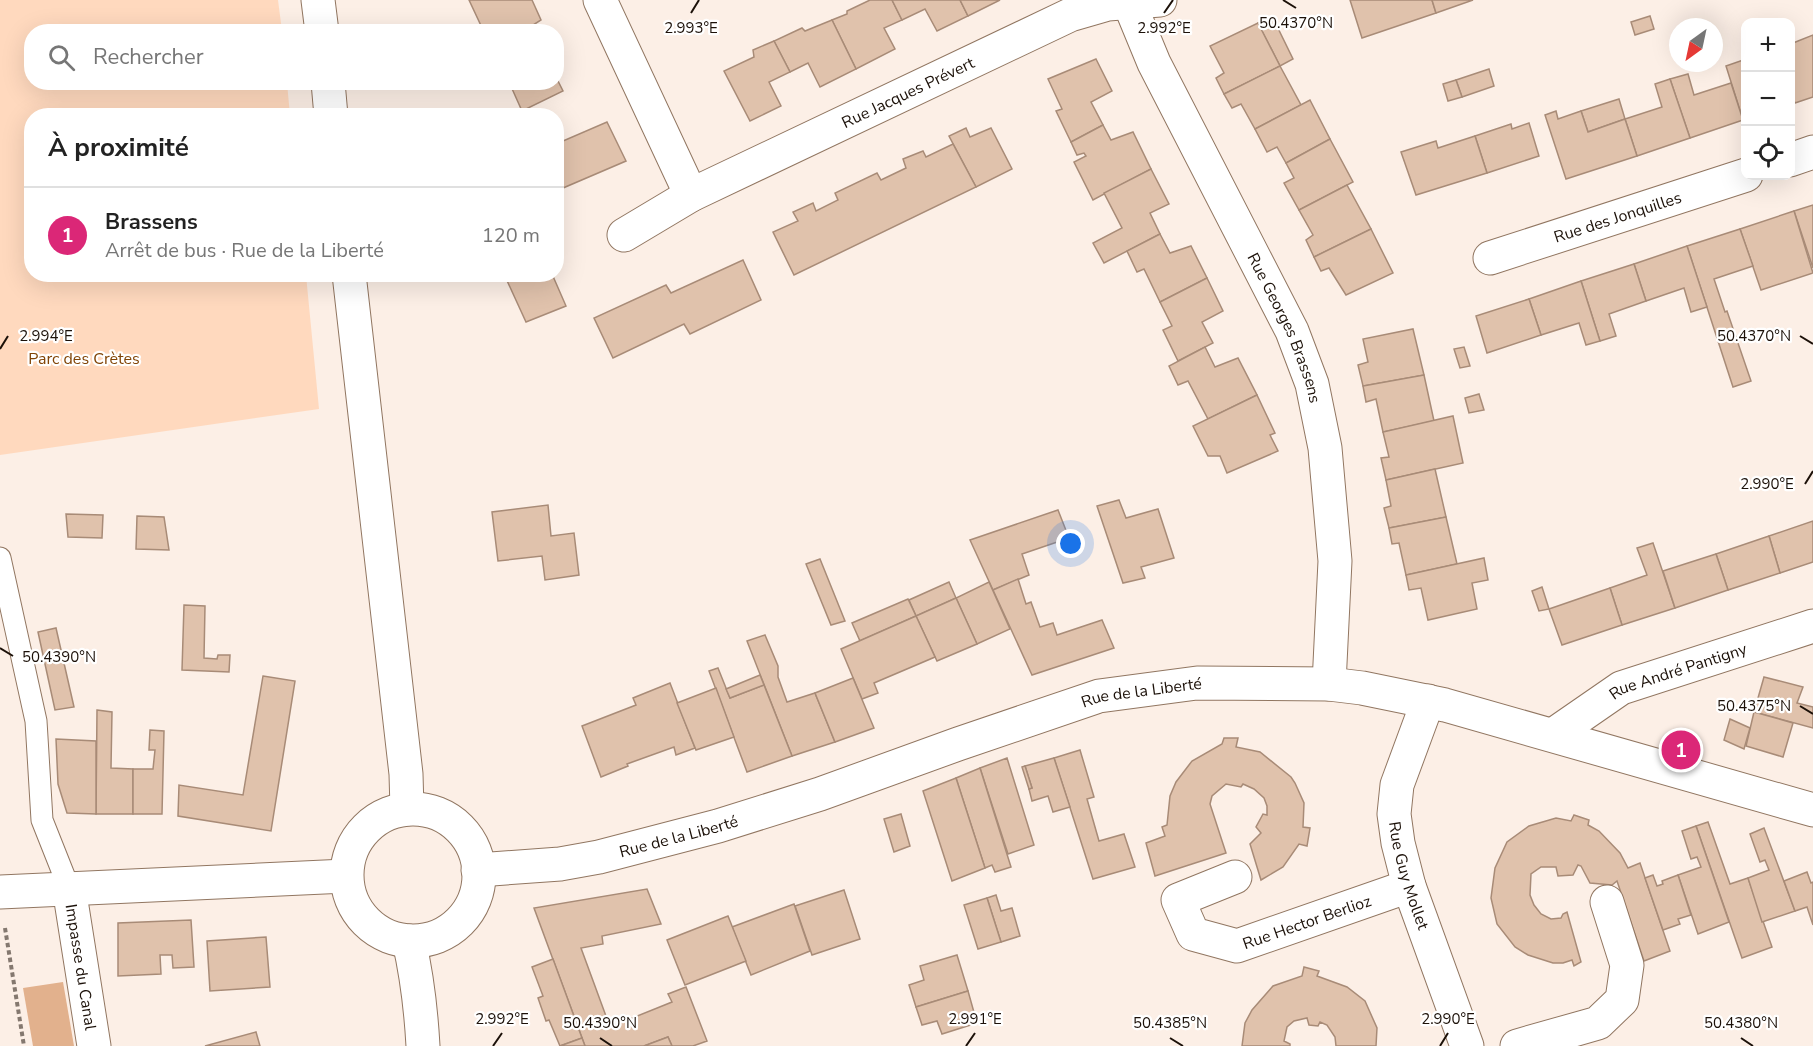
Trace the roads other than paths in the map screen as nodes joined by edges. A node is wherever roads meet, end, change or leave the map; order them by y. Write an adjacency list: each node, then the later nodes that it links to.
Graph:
1 (318, 0): 4 (street)
2 (600, 0): 10 (street)
3 (1139, 1): 10 (street, Rue Jacques Prévert); 16 (street, Rue Georges Brassens)
4 (321, 24)
5 (329, 90): 6 (street)
6 (330, 108)
7 (1813, 153): 8 (street)
8 (1795, 159)
9 (1741, 177): 12 (street, Rue des Jonquilles)
10 (691, 195): 11 (street, Rue Jacques Prévert)
11 (624, 235)
12 (1490, 258)
13 (351, 282): 19 (street)
14 (0, 558): 25 (lane)
15 (1813, 626): 18 (street, Rue André Pantigny)
16 (1329, 684): 17 (street, Rue de la Liberté); 21 (street, Rue de la Liberté)
17 (1428, 701): 18 (street, Rue de la Liberté); 24 (street, Rue Guy Mollet)
18 (1553, 735): 20 (street, Rue de la Liberté)
19 (407, 809): 21 (street); 22 (street)
20 (1813, 810)
21 (478, 870): 28 (street)
22 (346, 876): 25 (street); 28 (street)
23 (1235, 877): 24 (street, Rue Hector Berlioz)
24 (1409, 886): 31 (street, Rue Guy Mollet)
25 (69, 888): 26 (street); 29 (street, Impasse du Canal)
26 (7, 902)
27 (1607, 902): 32 (street)
28 (409, 940): 30 (street)
29 (94, 1046)
30 (423, 1046)
31 (1467, 1046)
32 (1517, 1046)

